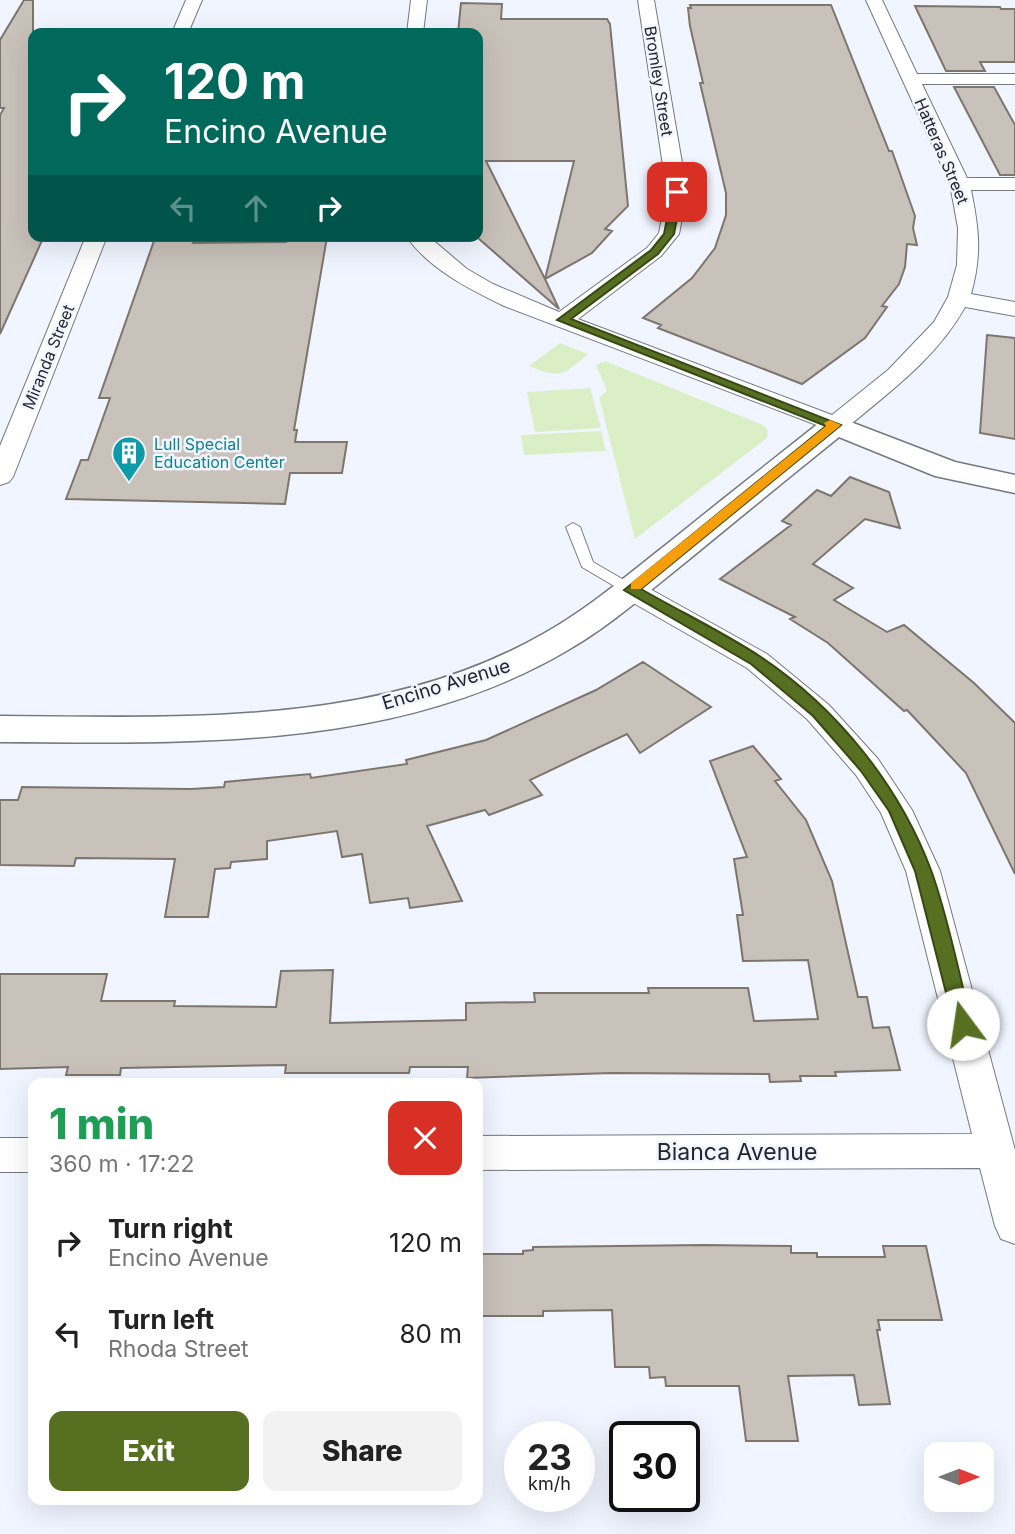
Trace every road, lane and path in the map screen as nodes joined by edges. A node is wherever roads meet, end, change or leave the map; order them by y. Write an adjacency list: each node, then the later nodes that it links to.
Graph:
1 (194, 0): 5 (street)
2 (419, 0): 6 (street)
3 (646, 0): 15 (street, Bromley Street)
4 (874, 0): 7 (street, Hatteras Street)
5 (182, 28)
6 (416, 28)
7 (911, 79): 8 (street); 9 (street, Hatteras Street)
8 (1015, 79)
9 (960, 184): 10 (street); 13 (street, Hatteras Street)
10 (1015, 184)
11 (95, 242): 17 (street, Miranda Street)
12 (421, 242): 15 (street)
13 (960, 299): 14 (street); 16 (street, Hatteras Street)
14 (1015, 309)
15 (563, 320): 16 (street)
16 (835, 425): 18 (street); 20 (street, Encino Avenue)
17 (0, 477)
18 (1015, 484)
19 (573, 527): 20 (lane)
20 (631, 590): 21 (street, Encino Avenue); 22 (street)
21 (0, 729)
22 (996, 1151): 23 (street, Bianca Avenue); 26 (street)
23 (483, 1153)
24 (0, 1155): 25 (street)
25 (28, 1155)
26 (1015, 1226)

